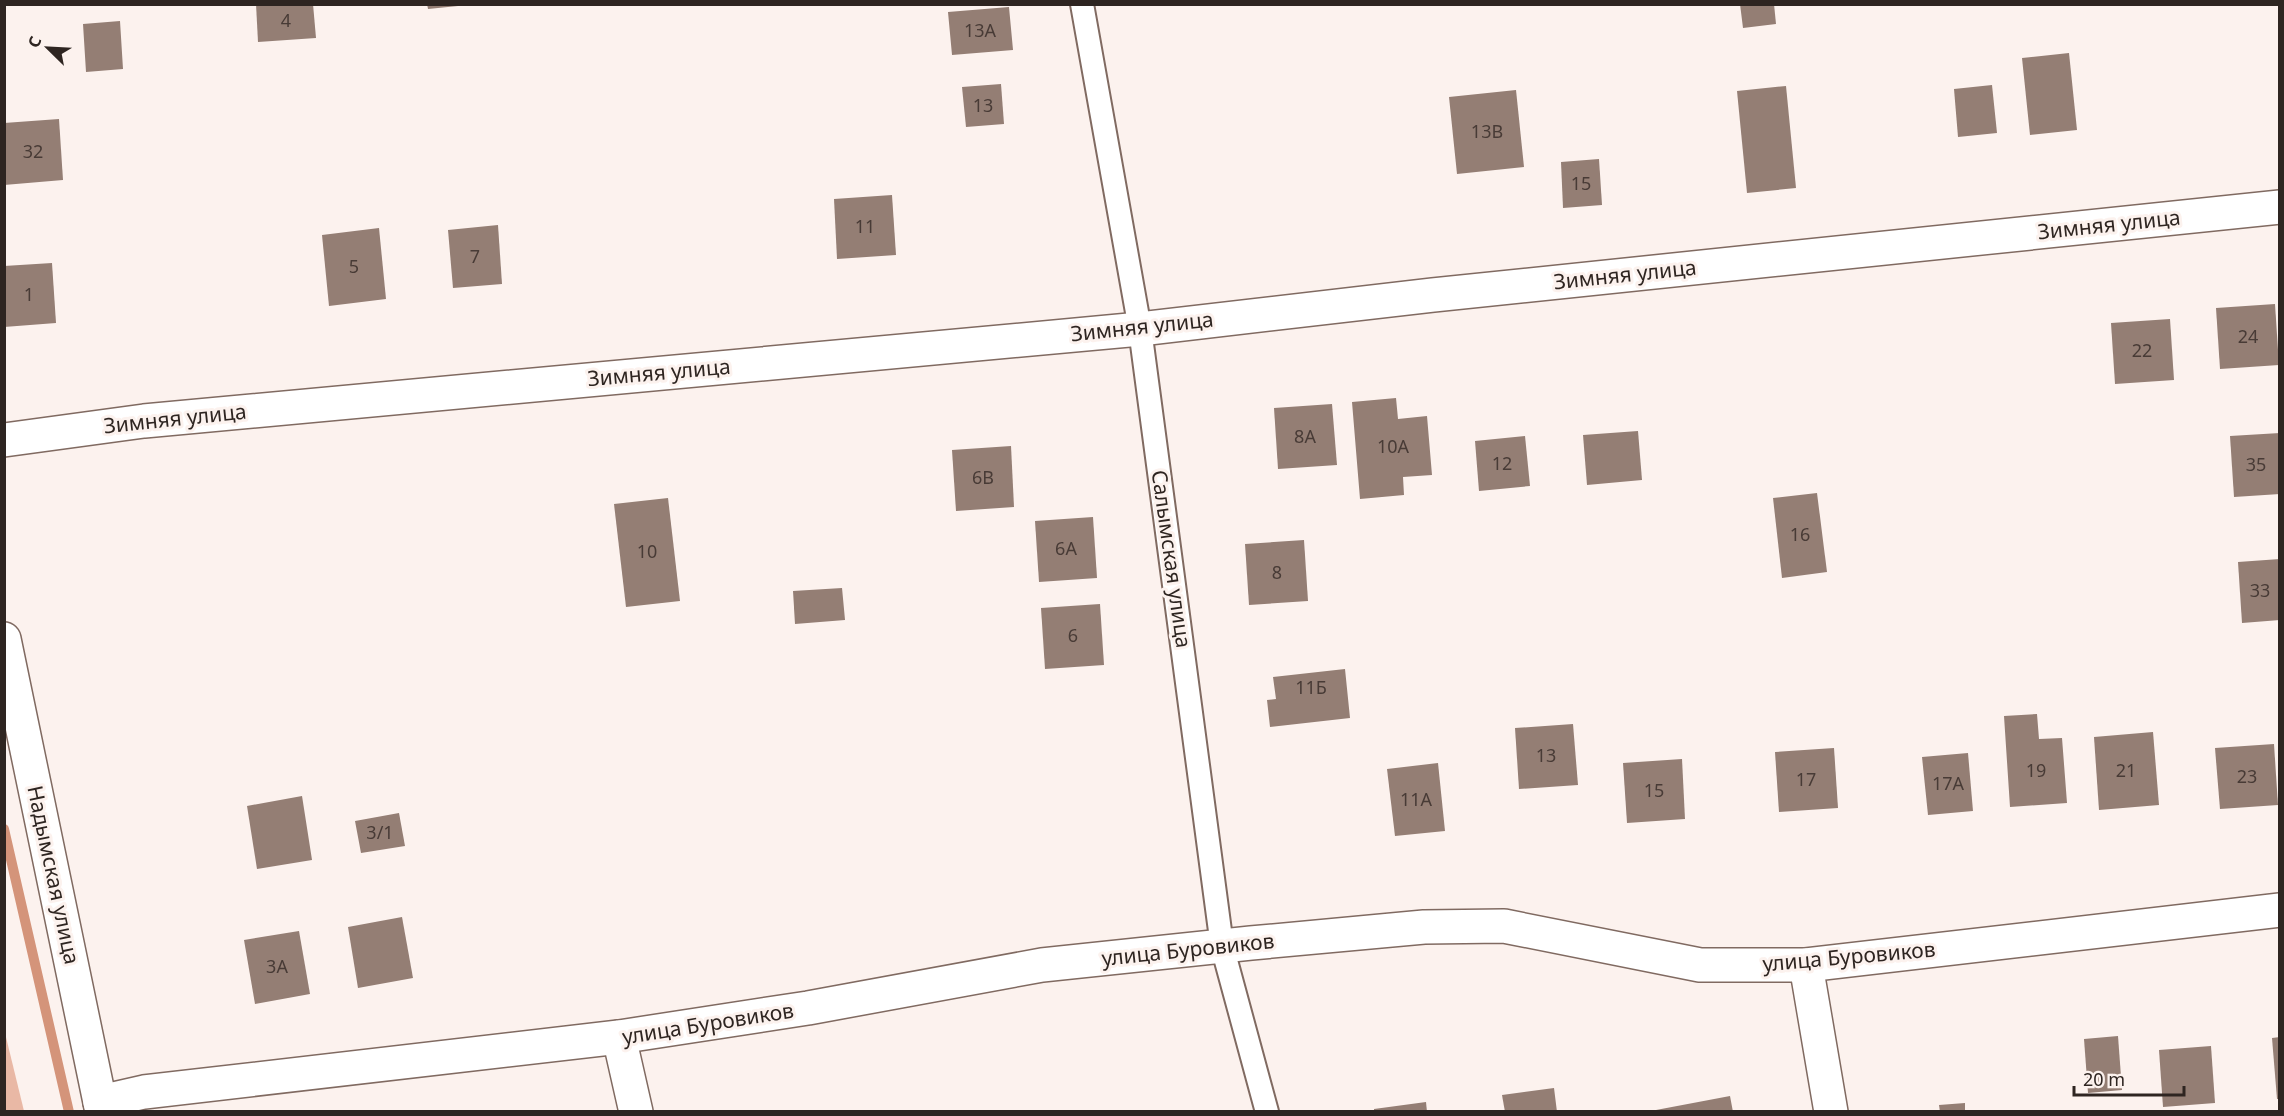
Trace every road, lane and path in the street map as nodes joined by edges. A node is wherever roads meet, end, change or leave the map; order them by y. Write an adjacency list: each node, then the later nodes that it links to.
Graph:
1 (1082, 4): 3 (lane, Салымская улица)
2 (2280, 207): 3 (street, Зимняя улица)
3 (1140, 328): 4 (street, Зимняя улица); 7 (lane, Салымская улица)
4 (4, 440)
5 (4, 639): 10 (street, Надымская улица)
6 (2280, 910): 8 (street, улица Буровиков)
7 (1222, 946): 8 (street, улица Буровиков); 9 (street, улица Буровиков); 12 (lane, Салымская улица)
8 (1806, 964): 13 (street)
9 (620, 1037): 10 (street, улица Буровиков); 11 (street)
10 (101, 1107)
11 (636, 1112)
12 (1268, 1112)
13 (1831, 1112)

